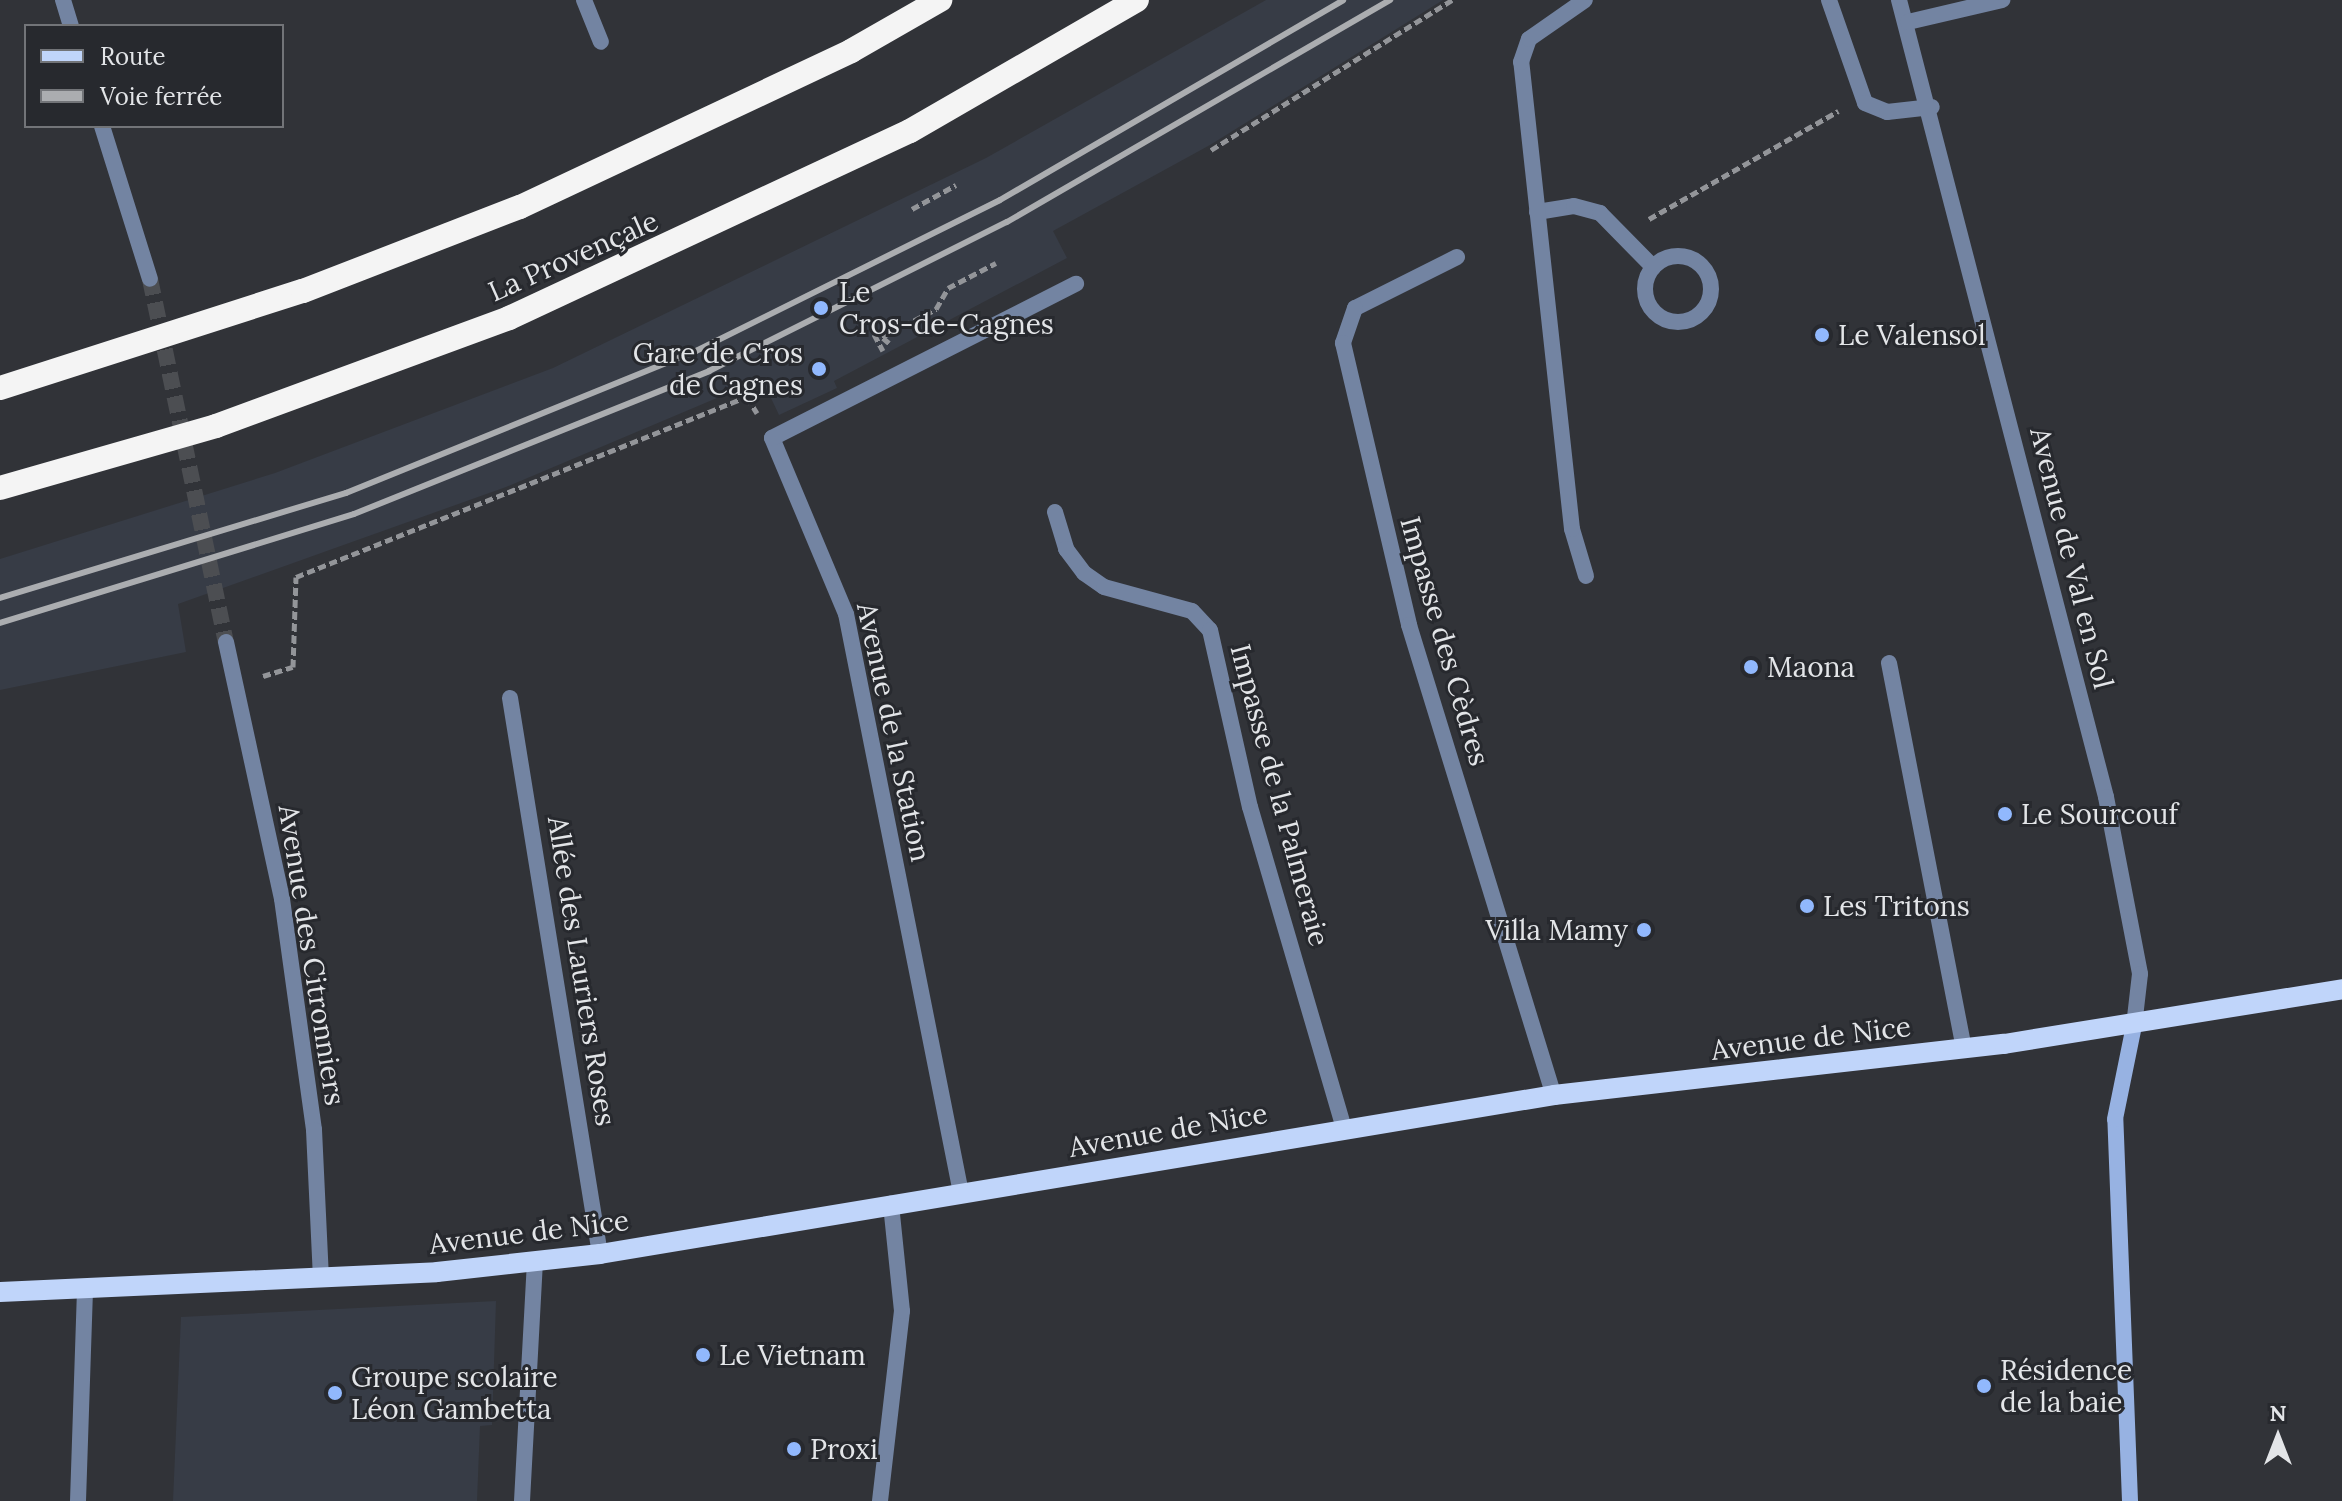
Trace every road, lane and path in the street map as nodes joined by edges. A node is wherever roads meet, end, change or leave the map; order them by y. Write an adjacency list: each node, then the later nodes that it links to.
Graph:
1 (63, 0): 11 (street)
2 (584, 0): 12 (street)
3 (940, 0): 27 (highway)
4 (1137, 0): 29 (highway, La Provençale)
5 (1452, 0): 16 (path)
6 (1585, 0): 19 (street)
7 (1829, 0): 13 (street)
8 (1899, 0): 10 (street, Avenue de Val en Sol)
9 (2002, 0): 10 (street)
10 (1908, 22): 14 (street, Avenue de Val en Sol)
11 (70, 24)
12 (601, 42)
13 (1865, 103): 14 (street); 20 (path)
14 (1932, 107): 37 (street, Avenue de Val en Sol)
15 (103, 128): 24 (street)
16 (1211, 150)
17 (956, 185): 18 (path)
18 (912, 209)
19 (1537, 212): 20 (street); 31 (street)
20 (1625, 233): 23 (street)
21 (1457, 257): 39 (street, Impasse des Cèdres)
22 (996, 263): 26 (path)
23 (1653, 267): 23 (street)
24 (150, 279)
25 (1076, 284): 28 (street)
26 (936, 309)
27 (0, 388)
28 (772, 438): 34 (path); 41 (street, Avenue de la Station)
29 (0, 488)
30 (1055, 512): 40 (street, Impasse de la Palmeraie)
31 (1586, 576)
32 (226, 642): 34 (street, Avenue des Citronniers)
33 (1889, 663): 38 (street)
34 (235, 684): 45 (street, Avenue des Citronniers)
35 (510, 698): 43 (street, Allée des Lauriers Roses)
36 (2342, 989): 37 (main road, Avenue de Nice)
37 (2134, 1026): 38 (main road, Avenue de Nice); 51 (street)
38 (1964, 1049): 39 (main road, Avenue de Nice)
39 (1554, 1095): 40 (main road, Avenue de Nice)
40 (1344, 1129): 41 (main road, Avenue de Nice)
41 (961, 1193): 42 (main road, Avenue de Nice)
42 (891, 1204): 43 (main road, Avenue de Nice); 50 (street)
43 (600, 1254): 44 (main road, Avenue de Nice)
44 (535, 1261): 45 (main road, Avenue de Nice); 49 (street)
45 (321, 1279): 46 (main road, Avenue de Nice)
46 (85, 1289): 47 (main road, Avenue de Nice); 48 (street)
47 (0, 1292)
48 (78, 1501)
49 (522, 1501)
50 (880, 1501)
51 (2130, 1501)

